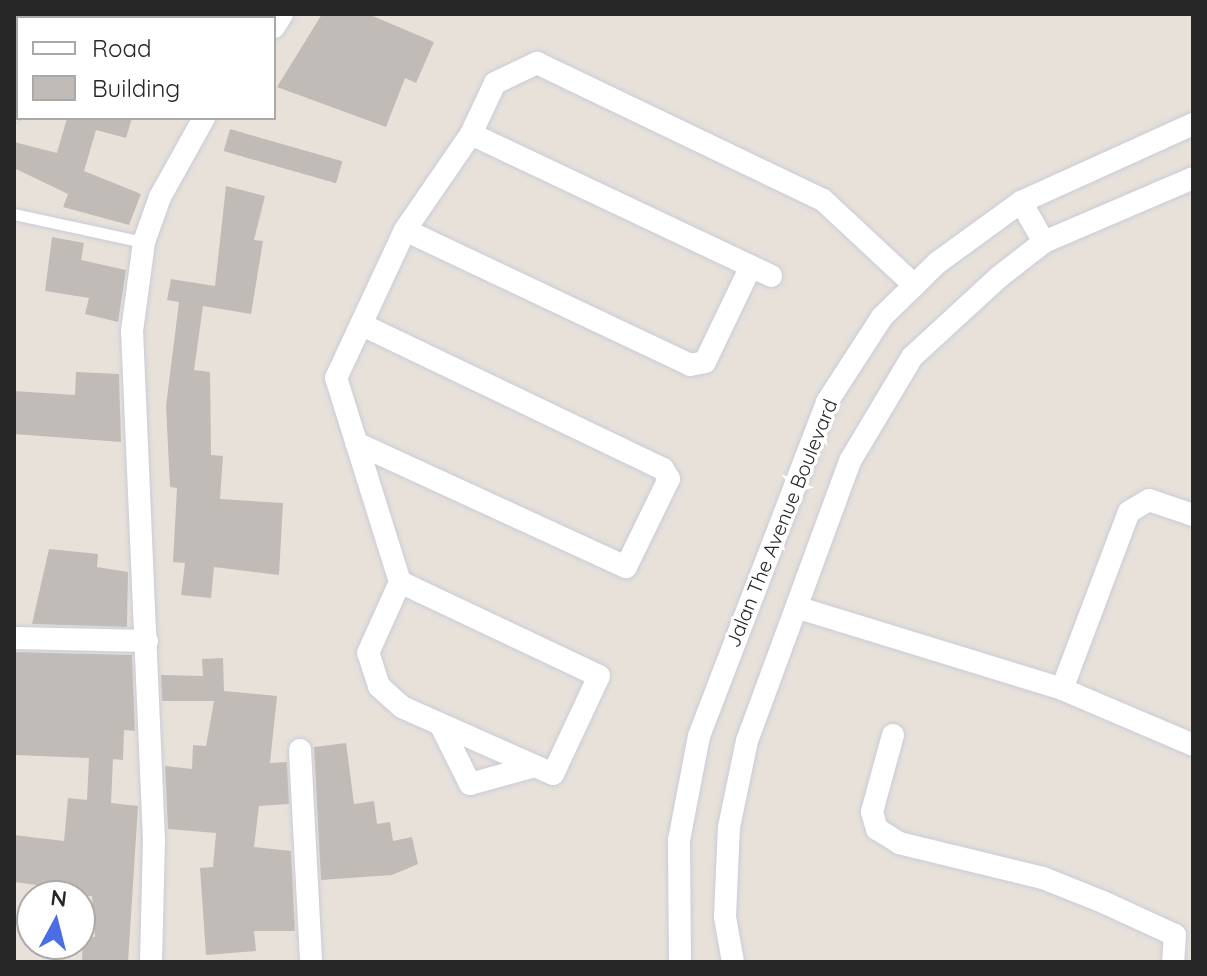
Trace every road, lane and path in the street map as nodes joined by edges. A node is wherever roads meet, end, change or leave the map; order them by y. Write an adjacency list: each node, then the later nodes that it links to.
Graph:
1 (203, 120): 8 (street)
2 (1193, 124): 5 (street, Jalan The Avenue Boulevard)
3 (471, 134): 7 (street); 7 (street); 10 (street)
4 (1193, 178): 9 (street, Jalan The Avenue Boulevard)
5 (1021, 202): 9 (street); 10 (street, Jalan The Avenue Boulevard)
6 (14, 214): 8 (lane)
7 (405, 230): 11 (street)
8 (144, 242): 17 (street)
9 (1044, 242): 15 (street, Jalan The Avenue Boulevard)
10 (914, 285): 26 (street, Jalan The Avenue Boulevard)
11 (361, 324): 12 (street); 12 (street)
12 (356, 443): 14 (street)
13 (1193, 515): 18 (street)
14 (400, 582): 19 (street); 23 (street)
15 (799, 608): 18 (street); 27 (street, Jalan The Avenue Boulevard)
16 (14, 638): 17 (street)
17 (147, 641): 24 (street)
18 (1062, 689): 21 (street)
19 (440, 724): 23 (street); 23 (street)
20 (893, 735): 28 (street)
21 (1193, 745)
22 (300, 750): 25 (street)
23 (535, 766)
24 (151, 962)
25 (311, 962)
26 (680, 962)
27 (733, 962)
28 (1173, 962)

